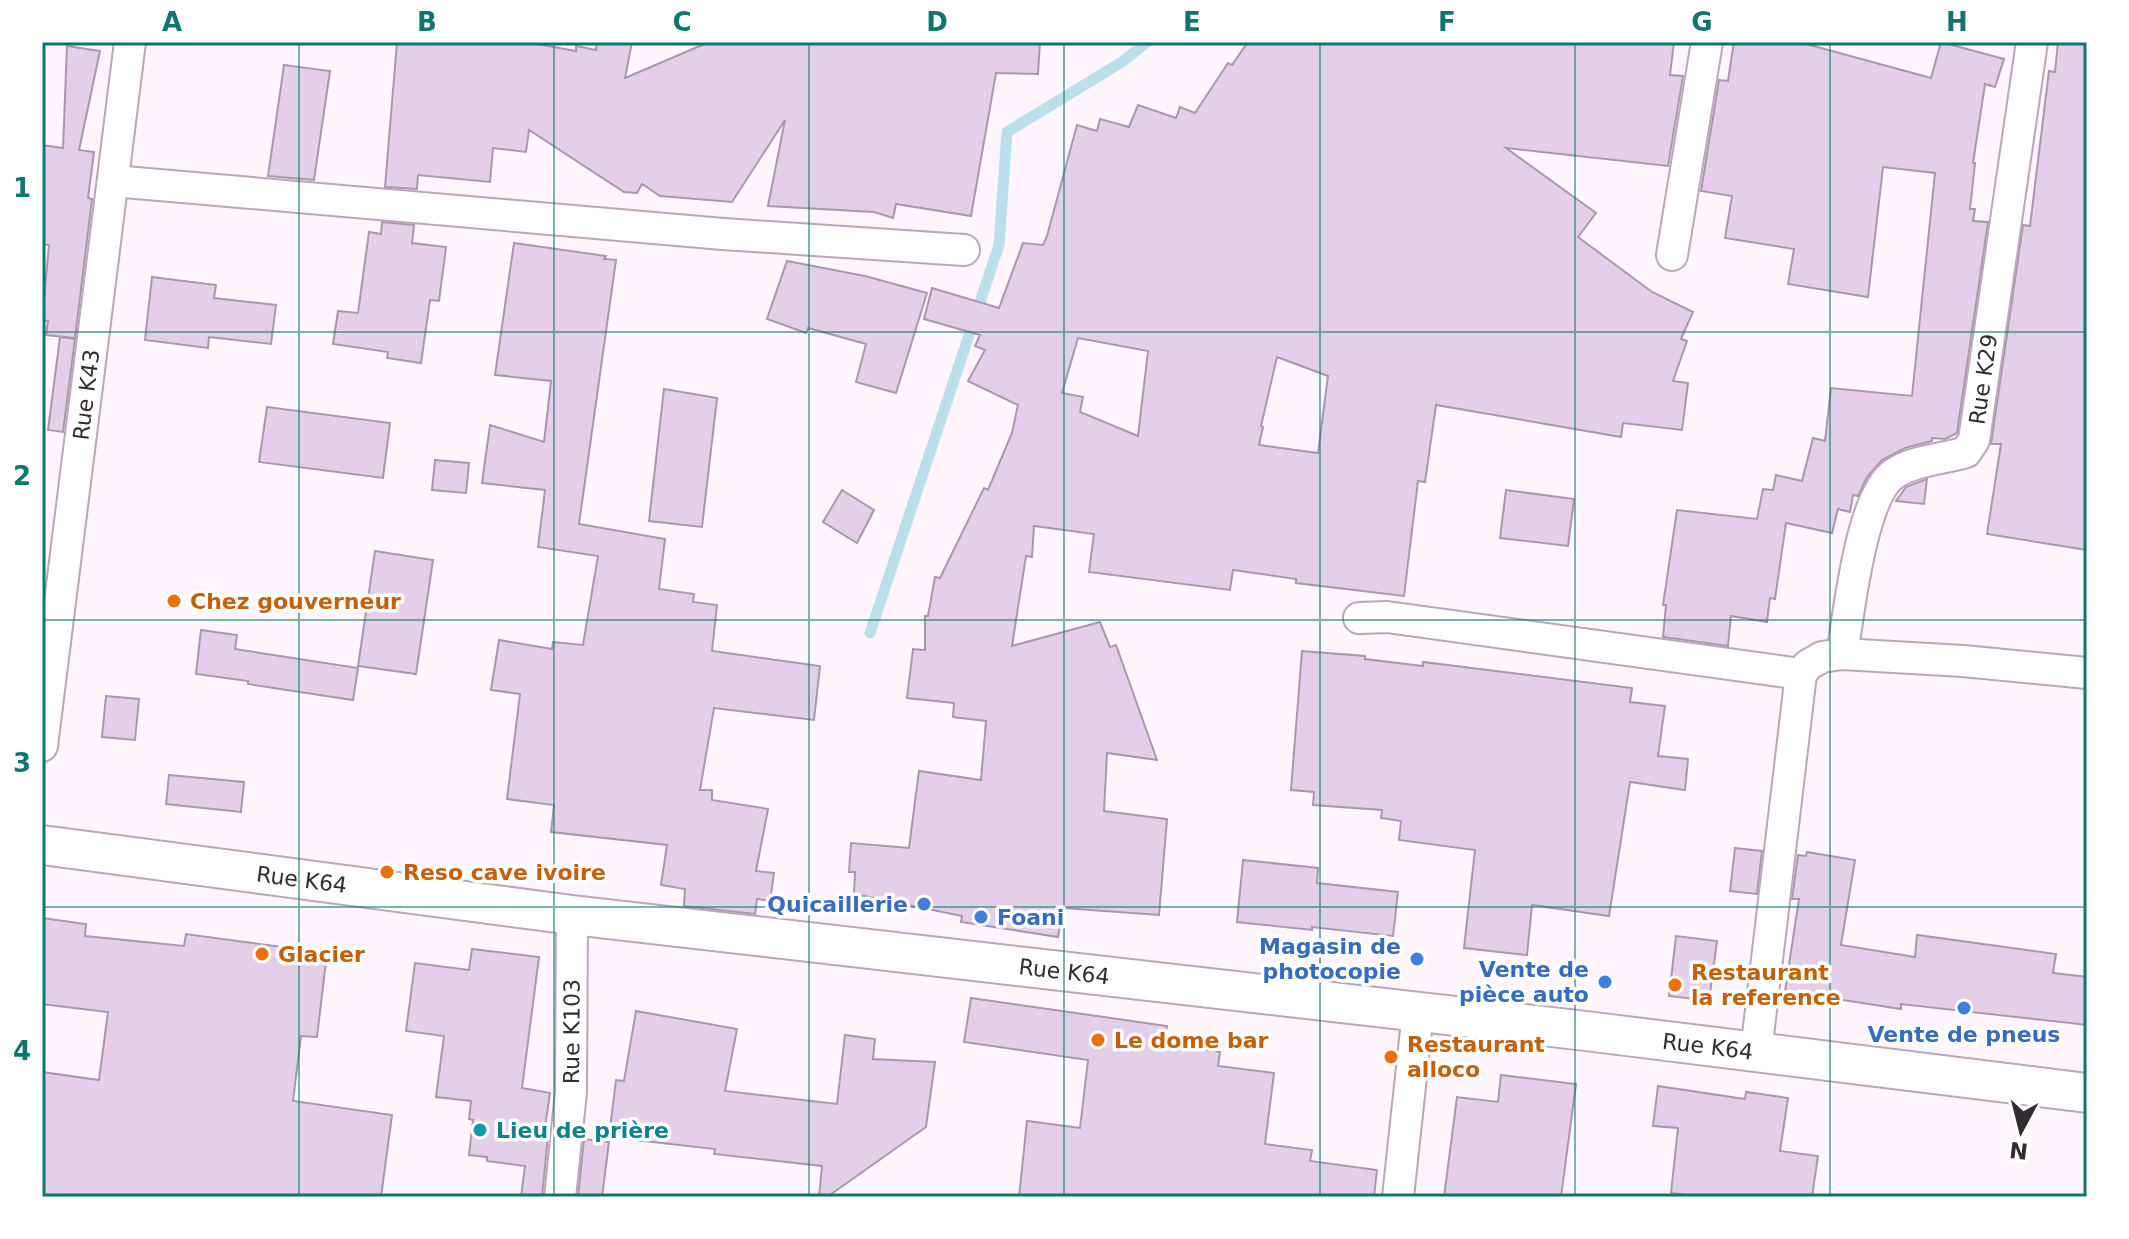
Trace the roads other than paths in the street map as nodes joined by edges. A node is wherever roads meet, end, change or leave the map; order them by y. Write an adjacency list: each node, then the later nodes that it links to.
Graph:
1 (130, 42): 4 (street, Rue K43)
2 (1707, 42): 6 (street)
3 (2032, 42): 8 (street, Rue K29)
4 (113, 181): 5 (street); 11 (street, Rue K43)
5 (964, 250)
6 (1672, 255)
7 (1359, 618): 10 (street)
8 (1842, 654): 9 (street); 10 (street)
9 (2087, 673)
10 (1801, 674): 15 (street)
11 (42, 746)
12 (42, 845): 13 (street, Rue K64)
13 (572, 915): 14 (street, Rue K64); 17 (street, Rue K103)
14 (1418, 1012): 15 (street, Rue K64); 18 (street)
15 (1756, 1052): 16 (street, Rue K64)
16 (2087, 1093)
17 (560, 1197)
18 (1398, 1197)

